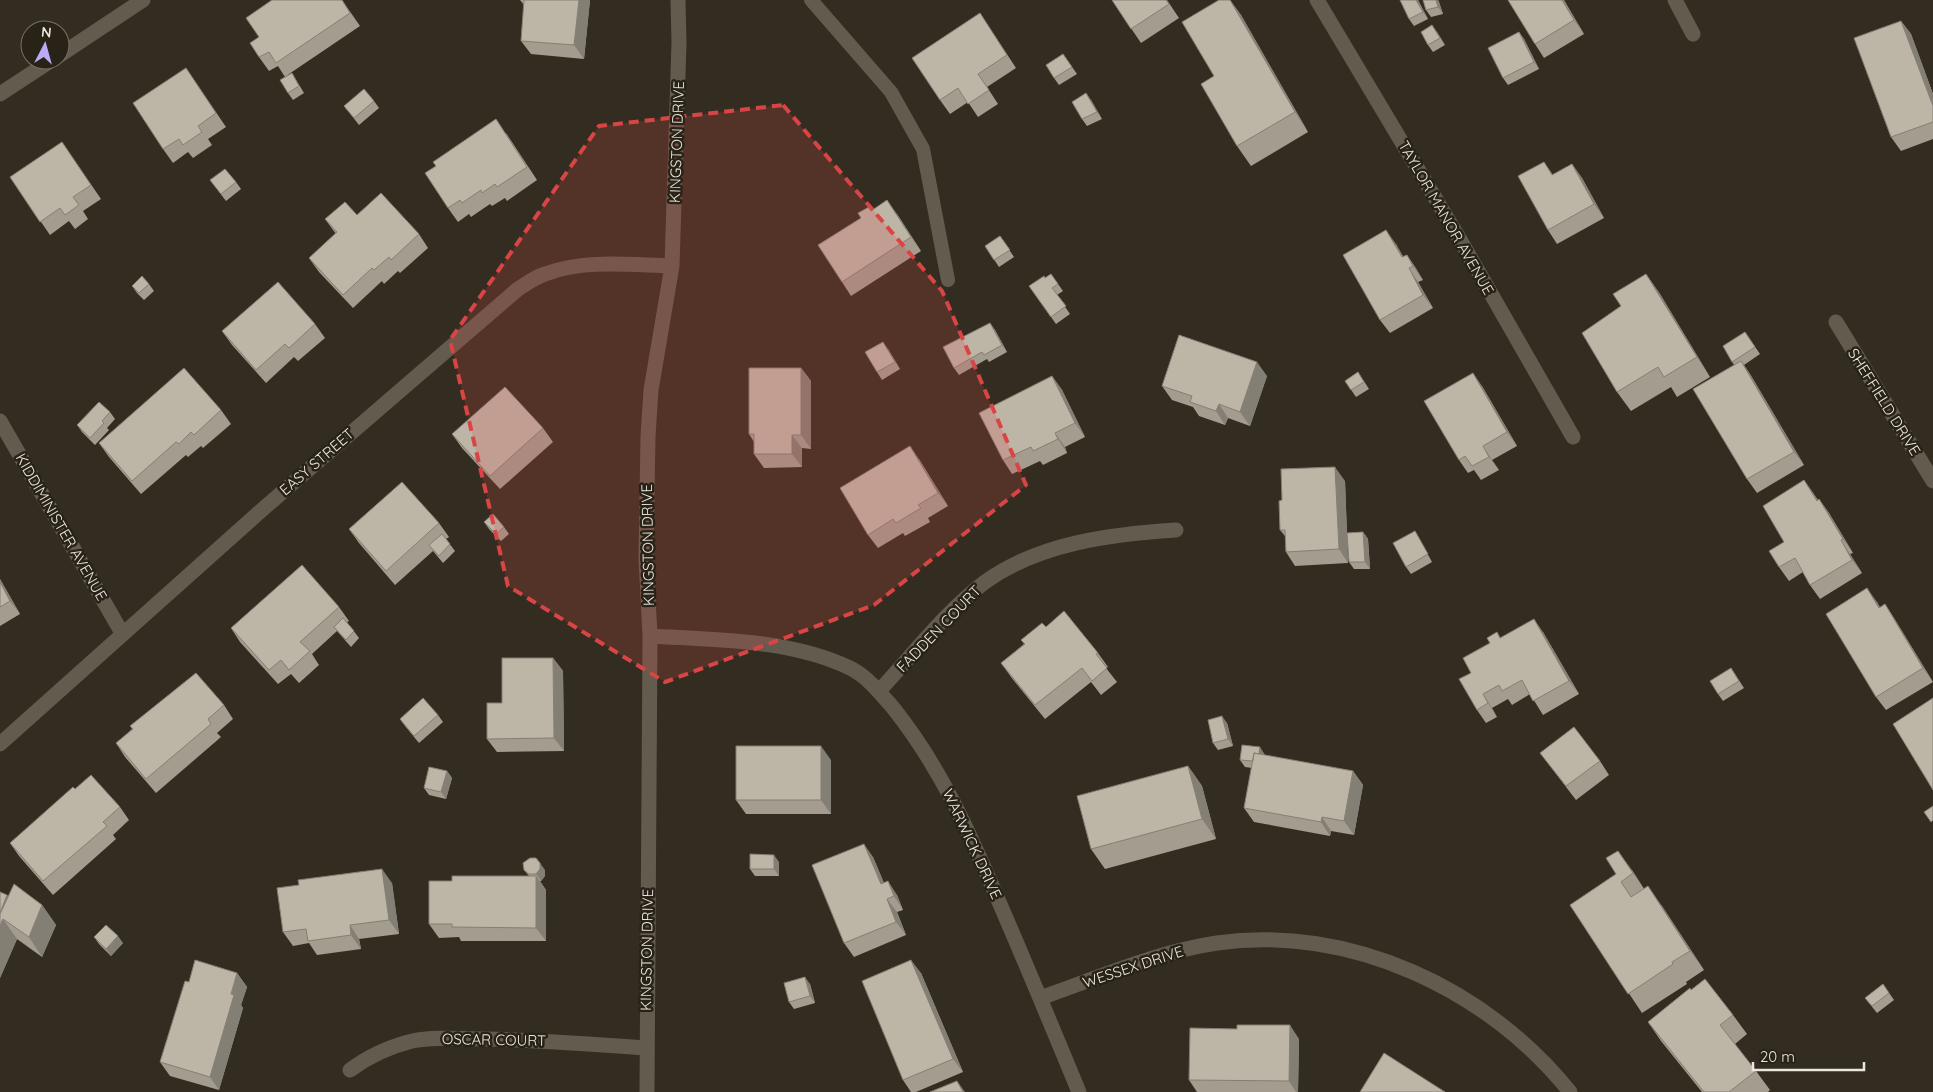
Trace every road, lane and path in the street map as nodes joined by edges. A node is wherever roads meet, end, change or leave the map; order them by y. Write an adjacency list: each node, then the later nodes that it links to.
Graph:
1 (143, 0): 7 (street)
2 (678, 0): 10 (street, KINGSTON DRIVE)
3 (812, 0): 11 (lane)
4 (1317, 0): 14 (street, TAYLOR MANOR AVENUE)
5 (1675, 0): 6 (street)
6 (1693, 34)
7 (70, 48)
8 (37, 70): 9 (street)
9 (0, 94)
10 (672, 266): 17 (street, EASY STREET); 18 (street, KINGSTON DRIVE)
11 (948, 280)
12 (1836, 322): 15 (street, SHEFFIELD DRIVE)
13 (0, 421): 17 (street, KIDDIMINISTER AVENUE)
14 (1573, 437)
15 (1933, 481)
16 (1176, 530): 19 (street, FADDEN COURT)
17 (122, 633): 20 (street, EASY STREET)
18 (650, 636): 19 (street, WARWICK DRIVE); 22 (street, KINGSTON DRIVE)
19 (879, 691): 21 (street, WARWICK DRIVE)
20 (0, 744)
21 (1040, 998): 25 (street, WARWICK DRIVE); 26 (street, WESSEX DRIVE)
22 (646, 1048): 23 (street, OSCAR COURT); 24 (street, KINGSTON DRIVE)
23 (350, 1070)
24 (647, 1092)
25 (1079, 1092)
26 (1570, 1092)

